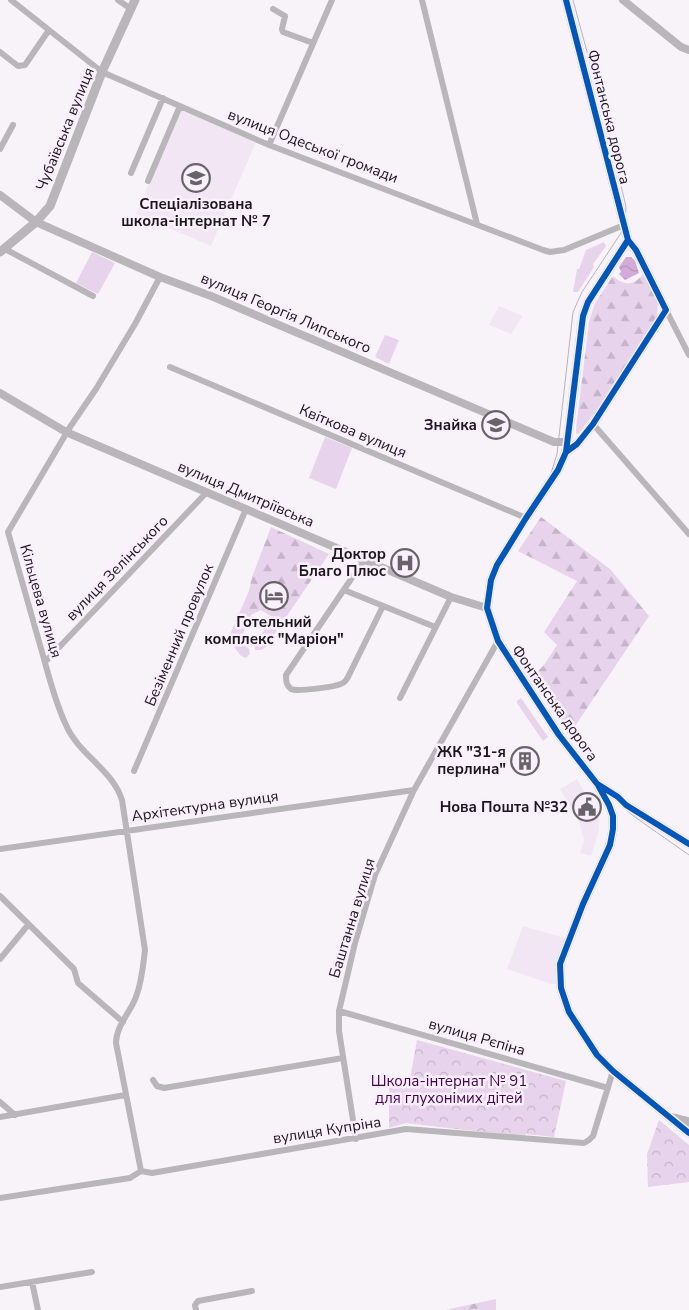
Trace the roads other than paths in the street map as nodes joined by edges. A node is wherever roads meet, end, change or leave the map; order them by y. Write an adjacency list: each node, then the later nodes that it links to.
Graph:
1 (11, 0): 9 (street, вулиця Одеської громади)
2 (118, 0): 7 (street)
3 (422, 0): 23 (street)
4 (566, 0): 24 (main road, Фонтанська дорога)
5 (623, 0): 11 (street)
6 (329, 1): 10 (street)
7 (133, 4): 13 (main road, Чубаївська вулиця)
8 (273, 9): 10 (street)
9 (49, 30): 12 (street); 13 (street, вулиця Одеської громади)
10 (313, 44): 17 (street)
11 (689, 50)
12 (0, 52)
13 (102, 72): 14 (street, вулиця Одеської громади); 22 (main road, Чубаївська вулиця)
14 (163, 98): 15 (street, вулиця Одеської громади); 19 (street)
15 (180, 106): 17 (street, вулиця Одеської громади); 20 (street)
16 (12, 125): 18 (street)
17 (269, 145): 23 (street, вулиця Одеської громади)
18 (0, 149)
19 (132, 173)
20 (148, 181)
21 (0, 195): 22 (street, вулиця Георгія Липського)
22 (36, 222): 26 (main road, Чубаївська вулиця); 27 (street, вулиця Георгія Липського)
23 (477, 224): 24 (street, вулиця Одеської громади)
24 (624, 225): 25 (main road, Фонтанська дорога)
25 (628, 240): 29 (main road, Фонтанська дорога); 35 (main road)
26 (2, 251): 28 (street)
27 (160, 277): 34 (street, Кільцева вулиця); 35 (street, вулиця Георгія Липського)
28 (93, 296)
29 (666, 310): 30 (street); 33 (main road, Фонтанська дорога)
30 (689, 355)
31 (170, 367): 38 (street, Квіткова вулиця)
32 (0, 393): 34 (street, вулиця Дмитріївська)
33 (593, 424): 35 (main road, Фонтанська дорога); 41 (street)
34 (66, 432): 36 (street, вулиця Дмитріївська); 39 (street, Кільцева вулиця)
35 (572, 440): 38 (main road, Фонтанська дорога)
36 (207, 492): 37 (street, вулиця Дмитріївська); 49 (street, вулиця Зелінського)
37 (246, 509): 42 (street, вулиця Дмитріївська); 51 (street, Безіменний провулок)
38 (526, 518): 46 (main road, Фонтанська дорога)
39 (8, 532): 40 (street); 49 (street, Кільцева вулиця)
40 (0, 533)
41 (689, 534)
42 (364, 560): 43 (street); 44 (street, вулиця Дмитріївська)
43 (344, 590): 45 (street); 45 (street)
44 (451, 597): 46 (street, вулиця Дмитріївська); 47 (street)
45 (383, 606): 47 (street)
46 (487, 608): 48 (main road, Фонтанська дорога)
47 (435, 628): 50 (street)
48 (498, 641): 52 (main road, Фонтанська дорога); 53 (street, Баштанна вулиця)
49 (45, 662): 56 (street, Кільцева вулиця)
50 (400, 698)
51 (134, 771)
52 (598, 785): 54 (main road); 55 (main road, Фонтанська дорога)
53 (414, 790): 56 (street, Архітектурна вулиця); 64 (street, Баштанна вулиця)
54 (626, 805): 55 (main road); 57 (main road)
55 (611, 812): 67 (main road, Фонтанська дорога)
56 (127, 830): 58 (street, Архітектурна вулиця); 62 (street, Кільцева вулиця)
57 (689, 844)
58 (0, 849)
59 (0, 896): 60 (street)
60 (28, 925): 61 (street); 65 (street)
61 (0, 959)
62 (136, 996): 63 (street); 65 (street, Кільцева вулиця)
63 (138, 1004)
64 (339, 1011): 66 (street, Баштанна вулиця); 69 (street, вулиця Рєпіна)
65 (123, 1022): 70 (street, Кільцева вулиця)
66 (343, 1058): 68 (street); 77 (street, Баштанна вулиця)
67 (613, 1072): 69 (street, вулиця Купріна); 73 (main road, Фонтанська дорога)
68 (153, 1080)
69 (608, 1088): 77 (street, вулиця Купріна)
70 (125, 1095): 72 (street); 78 (street, Кільцева вулиця)
71 (0, 1102): 72 (street)
72 (15, 1115): 74 (street)
73 (666, 1115): 75 (main road); 76 (main road, Фонтанська дорога)
74 (0, 1117)
75 (689, 1122)
76 (689, 1133)
77 (356, 1139): 78 (street, вулиця Купріна)
78 (141, 1171): 79 (street, вулиця Купріна)
79 (0, 1198)
80 (92, 1272): 81 (street)
81 (32, 1282): 82 (street); 84 (street)
82 (0, 1287)
83 (252, 1291): 85 (street)
84 (38, 1310)
85 (196, 1310)

